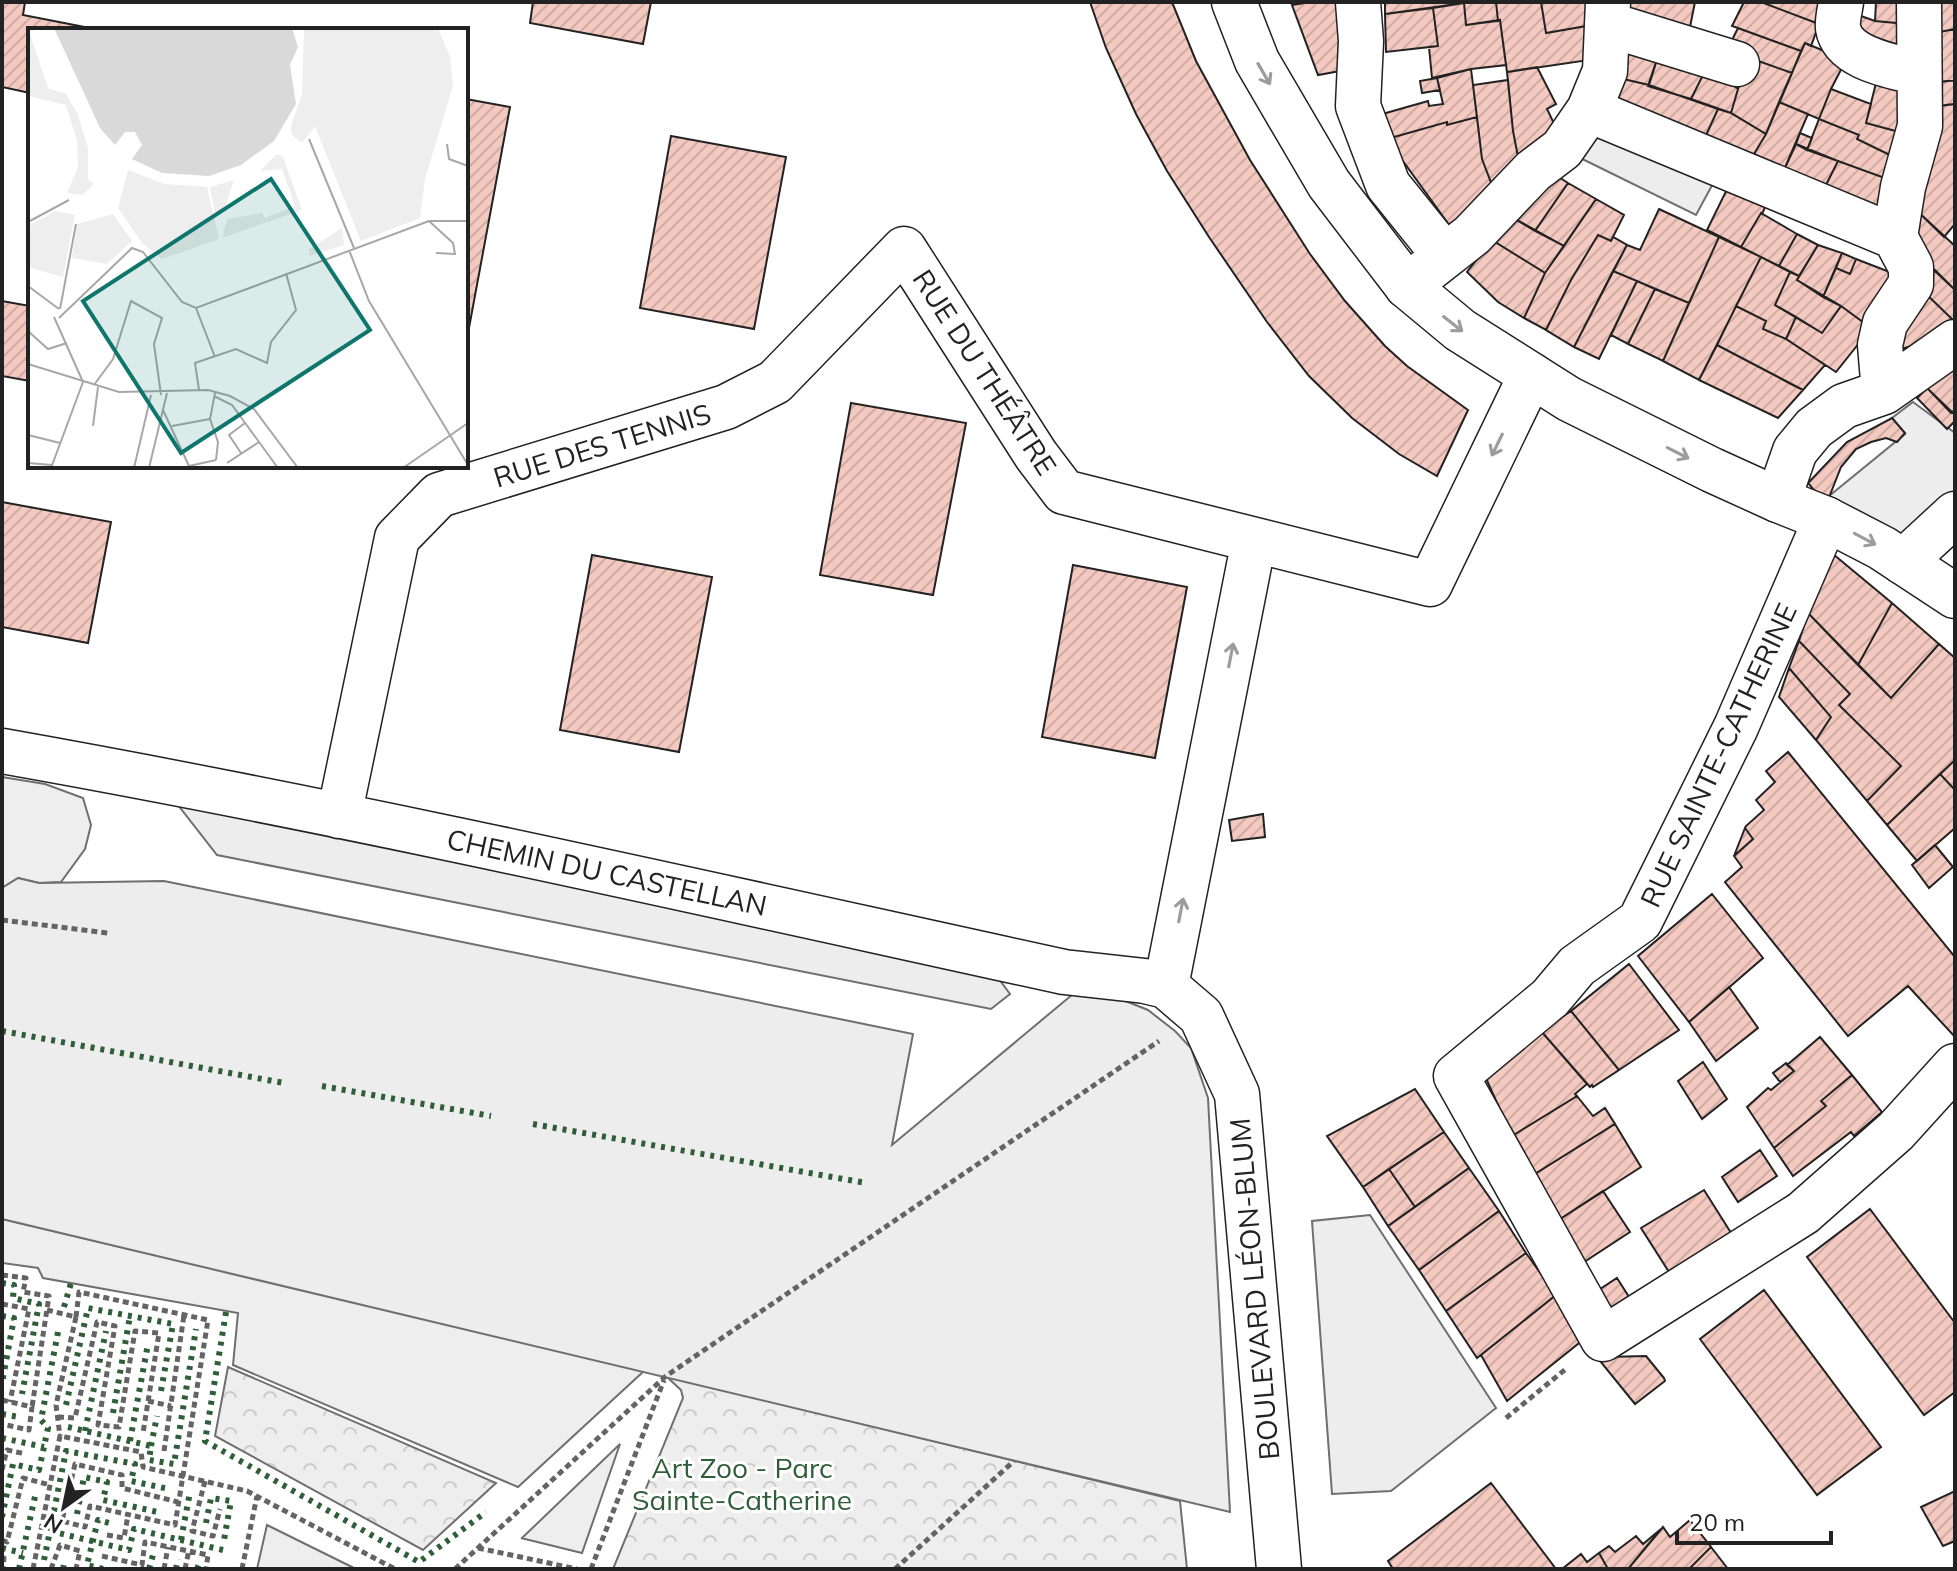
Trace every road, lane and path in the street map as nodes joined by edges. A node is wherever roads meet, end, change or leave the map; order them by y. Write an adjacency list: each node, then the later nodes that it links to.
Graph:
1 (1234, 2): 12 (street, one-way to 12)
2 (1358, 2): 11 (street)
3 (1841, 2): 7 (street)
4 (1919, 2): 7 (street)
5 (1607, 13): 6 (street); 8 (street)
6 (1737, 64)
7 (1919, 73): 9 (street)
8 (1589, 110): 9 (street); 11 (street)
9 (1895, 237): 15 (street)
10 (904, 249): 19 (street, RUE DU THÉÂTRE); 23 (street, RUE DES TENNIS)
11 (1445, 256): 12 (street)
12 (1407, 286): 14 (street, one-way to 14)
13 (1955, 342): 15 (street)
14 (1531, 375): 16 (street, one-way to 16); 19 (street, RUE DU THÉÂTRE, one-way to 19)
15 (1884, 392): 16 (street)
16 (1778, 500): 18 (street)
17 (1955, 514): 20 (street)
18 (1826, 519): 20 (street, one-way to 20); 34 (street, RUE SAINTE-CATHERINE)
19 (1254, 540): 26 (street, one-way to 19)
20 (1903, 562): 21 (street)
21 (1955, 596)
22 (2, 751): 23 (street, CHEMIN DU CASTELLAN)
23 (339, 816): 26 (street, CHEMIN DU CASTELLAN)
24 (2, 920): 25 (path)
25 (108, 933)
26 (1166, 986): 27 (street)
27 (1201, 1016): 35 (path); 77 (street, BOULEVARD LÉON-BLUM)
28 (1955, 1066): 34 (street)
29 (2, 1275): 31 (path)
30 (2, 1304): 38 (path)
31 (47, 1310): 33 (path); 40 (path)
32 (184, 1315): 33 (path); 39 (path); 50 (path)
33 (76, 1317): 41 (path)
34 (1603, 1339): 42 (path)
35 (666, 1376): 60 (path); 75 (path)
36 (2, 1400): 38 (path)
37 (148, 1401): 39 (path); 41 (path); 44 (path)
38 (10, 1402): 40 (path)
39 (171, 1406): 46 (path)
40 (32, 1407): 43 (path)
41 (58, 1417): 45 (path)
42 (1506, 1418)
43 (2, 1424)
44 (143, 1433)
45 (60, 1436): 50 (path); 52 (path)
46 (164, 1451)
47 (26, 1454): 49 (path)
48 (1014, 1461): 76 (path)
49 (2, 1470)
50 (183, 1477): 51 (path); 54 (path)
51 (205, 1481): 53 (path); 55 (path)
52 (50, 1485): 58 (path); 65 (path)
53 (257, 1496): 71 (path); 72 (path)
54 (178, 1502): 56 (path); 56 (path)
55 (220, 1509)
56 (128, 1515): 57 (path)
57 (107, 1535)
58 (2, 1540)
59 (168, 1547): 61 (path); 62 (path); 68 (path)
60 (478, 1548): 73 (path); 74 (path)
61 (189, 1550): 69 (path); 70 (path)
62 (102, 1556)
63 (2, 1558): 64 (path)
64 (3, 1569)
65 (33, 1569)
66 (51, 1569): 67 (path)
67 (76, 1569)
68 (164, 1569)
69 (185, 1569)
70 (206, 1569)
71 (242, 1569)
72 (395, 1569)
73 (455, 1569)
74 (577, 1569)
75 (591, 1569)
76 (895, 1569)
77 (1279, 1569)

